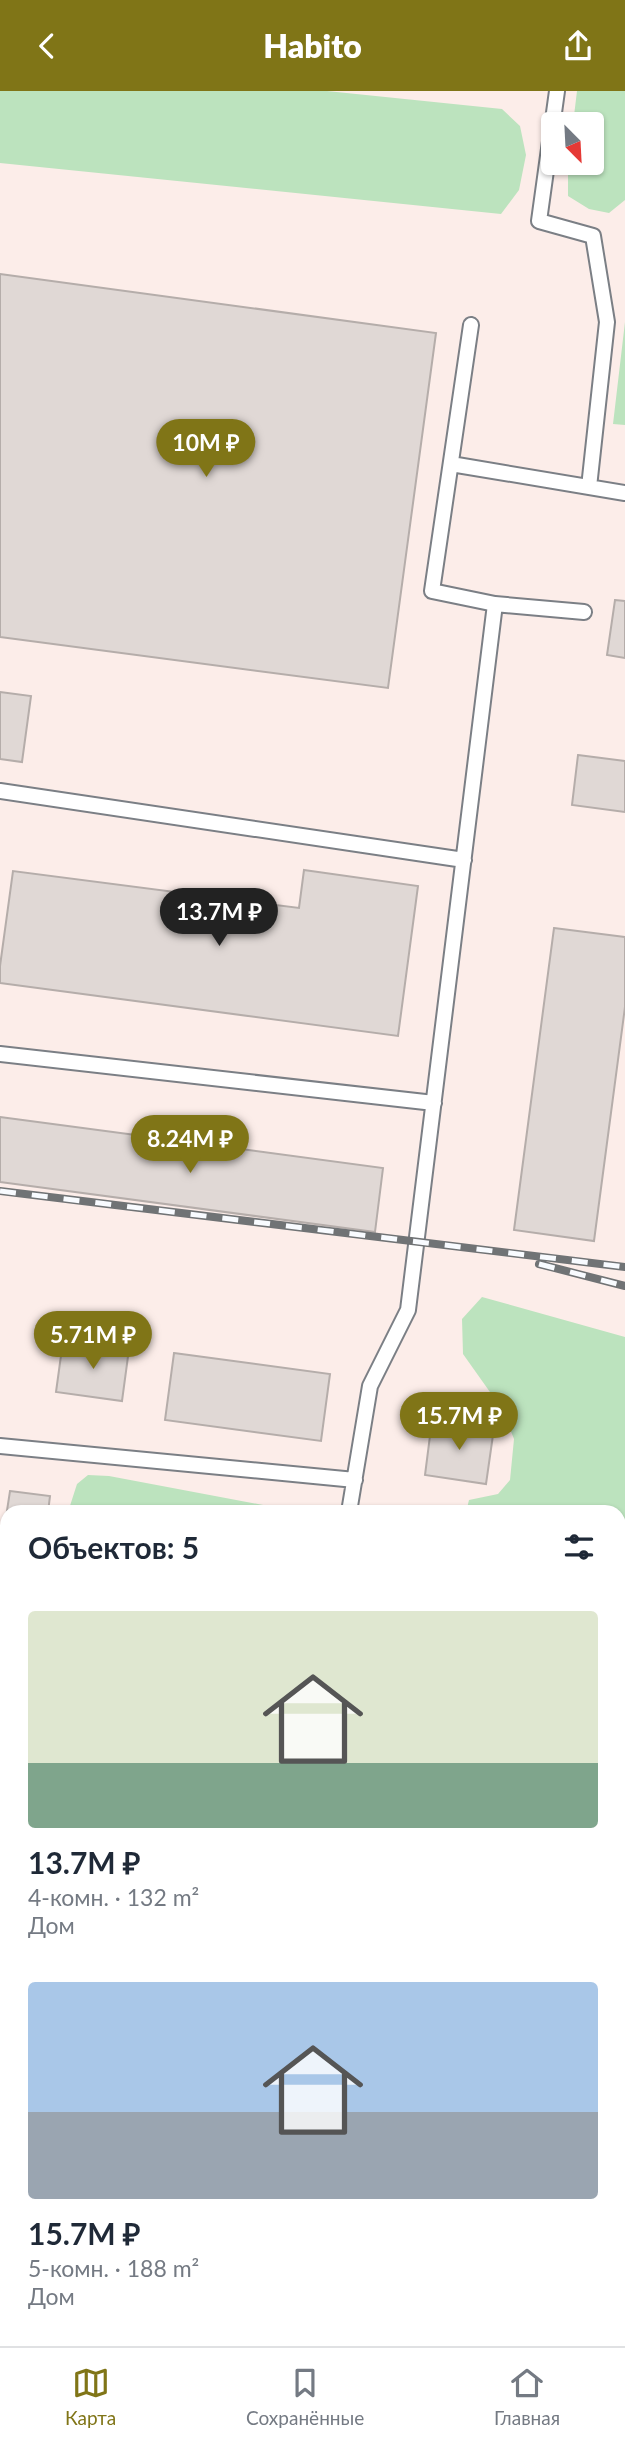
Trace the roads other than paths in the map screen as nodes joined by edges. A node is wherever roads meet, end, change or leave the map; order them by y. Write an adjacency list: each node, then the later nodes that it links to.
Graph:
1 (557, 91): 4 (lane)
2 (471, 325): 3 (lane)
3 (451, 464): 4 (lane); 6 (lane)
4 (589, 487): 5 (lane)
5 (625, 493)
6 (495, 604): 7 (lane); 9 (lane)
7 (584, 612)
8 (0, 791): 9 (lane)
9 (464, 860): 11 (lane)
10 (0, 1054): 11 (lane)
11 (434, 1103): 13 (lane)
12 (0, 1446): 13 (lane)
13 (355, 1480): 14 (lane)
14 (350, 1505)

